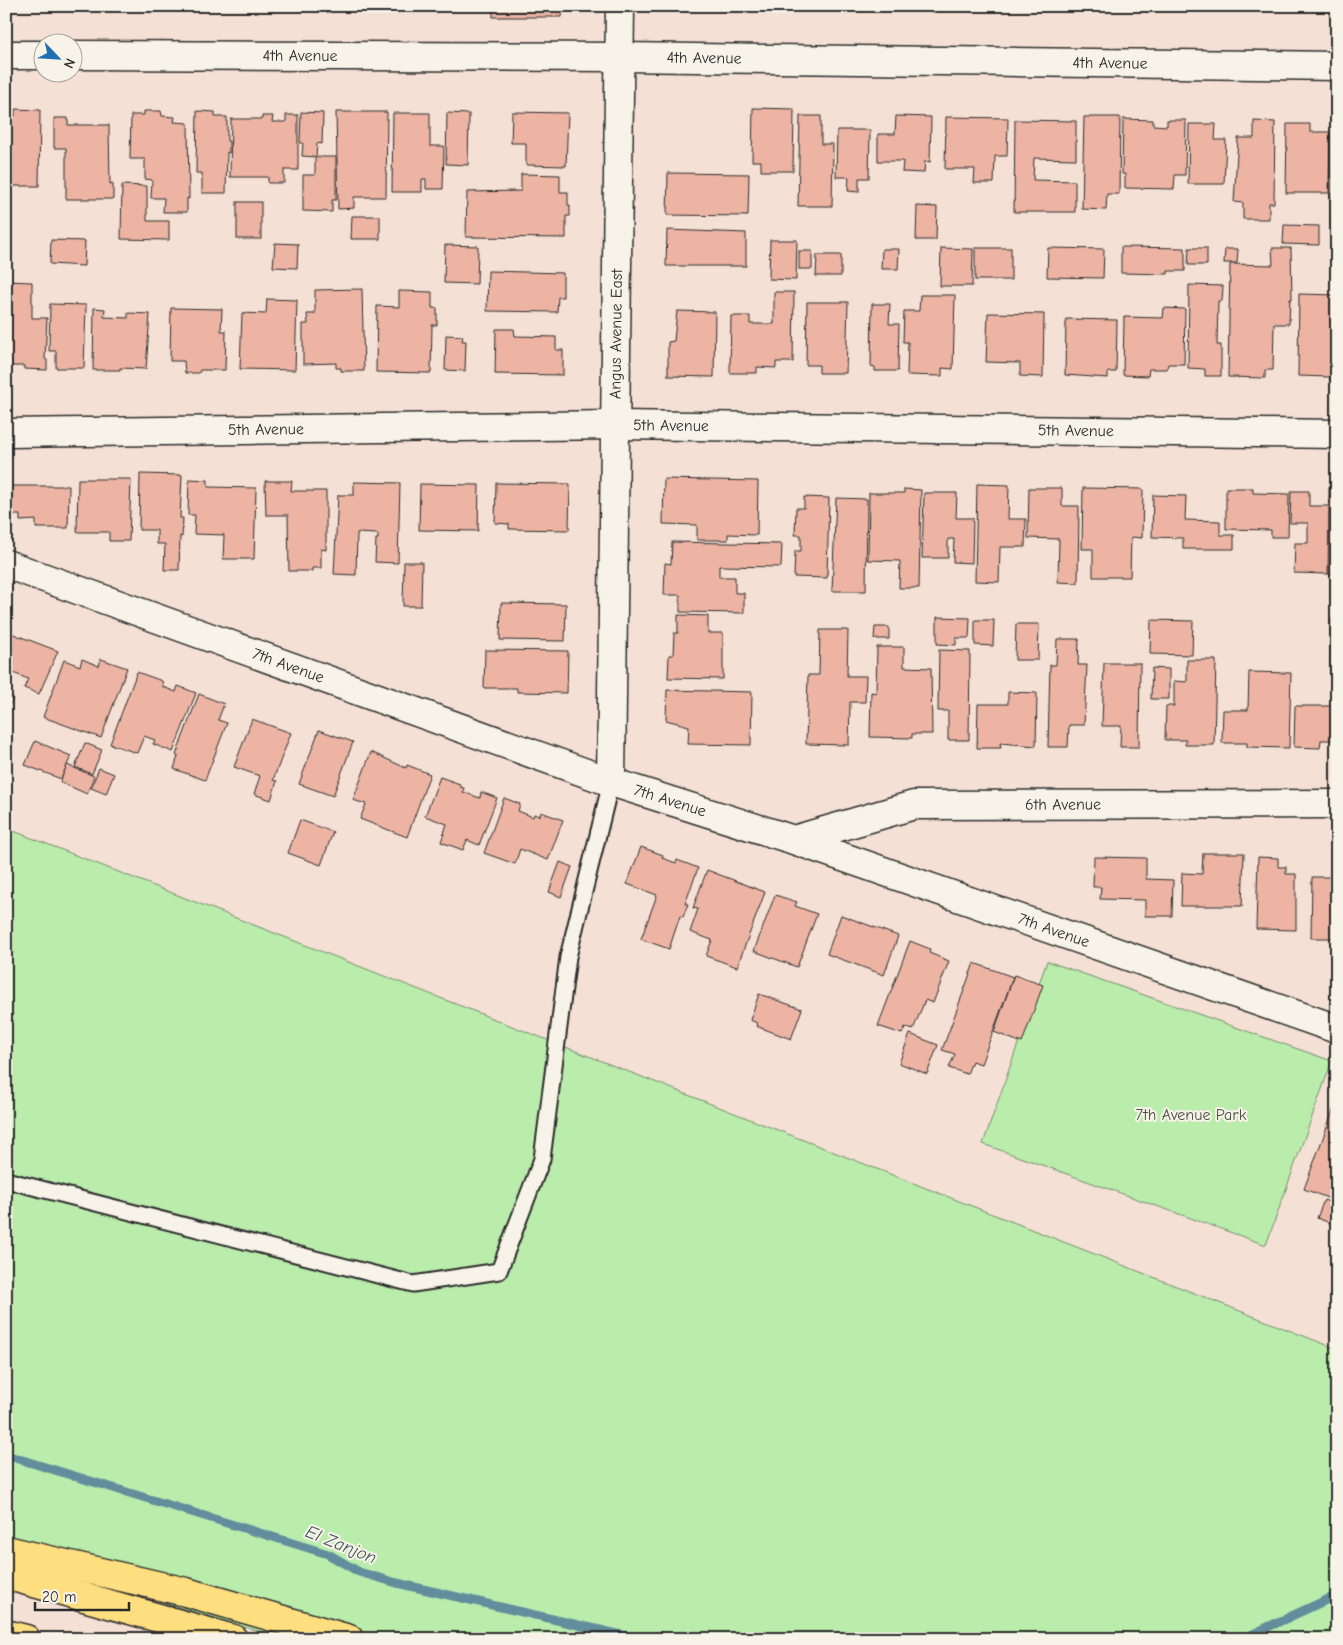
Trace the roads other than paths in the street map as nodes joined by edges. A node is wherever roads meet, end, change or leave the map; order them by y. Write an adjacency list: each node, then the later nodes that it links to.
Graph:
1 (620, 6): 5 (street, Angus Avenue East)
2 (6, 55): 3 (street)
3 (32, 55)
4 (82, 55): 5 (street, 4th Avenue)
5 (620, 57): 6 (street, 4th Avenue); 7 (street, Angus Avenue East)
6 (1337, 66)
7 (616, 425): 8 (street, 5th Avenue); 9 (street, 5th Avenue); 11 (street, Angus Avenue East)
8 (6, 433)
9 (1337, 434)
10 (6, 564): 11 (street, 7th Avenue)
11 (611, 782): 13 (street, 7th Avenue); 15 (lane)
12 (1337, 804): 13 (street, 6th Avenue)
13 (794, 840): 14 (street, 7th Avenue)
14 (1337, 1029)
15 (6, 1180)
16 (6, 1550): 21 (highway)
17 (6, 1575): 20 (highway)
18 (6, 1634): 19 (highway)
19 (26, 1639)
20 (233, 1639)
21 (349, 1639)

